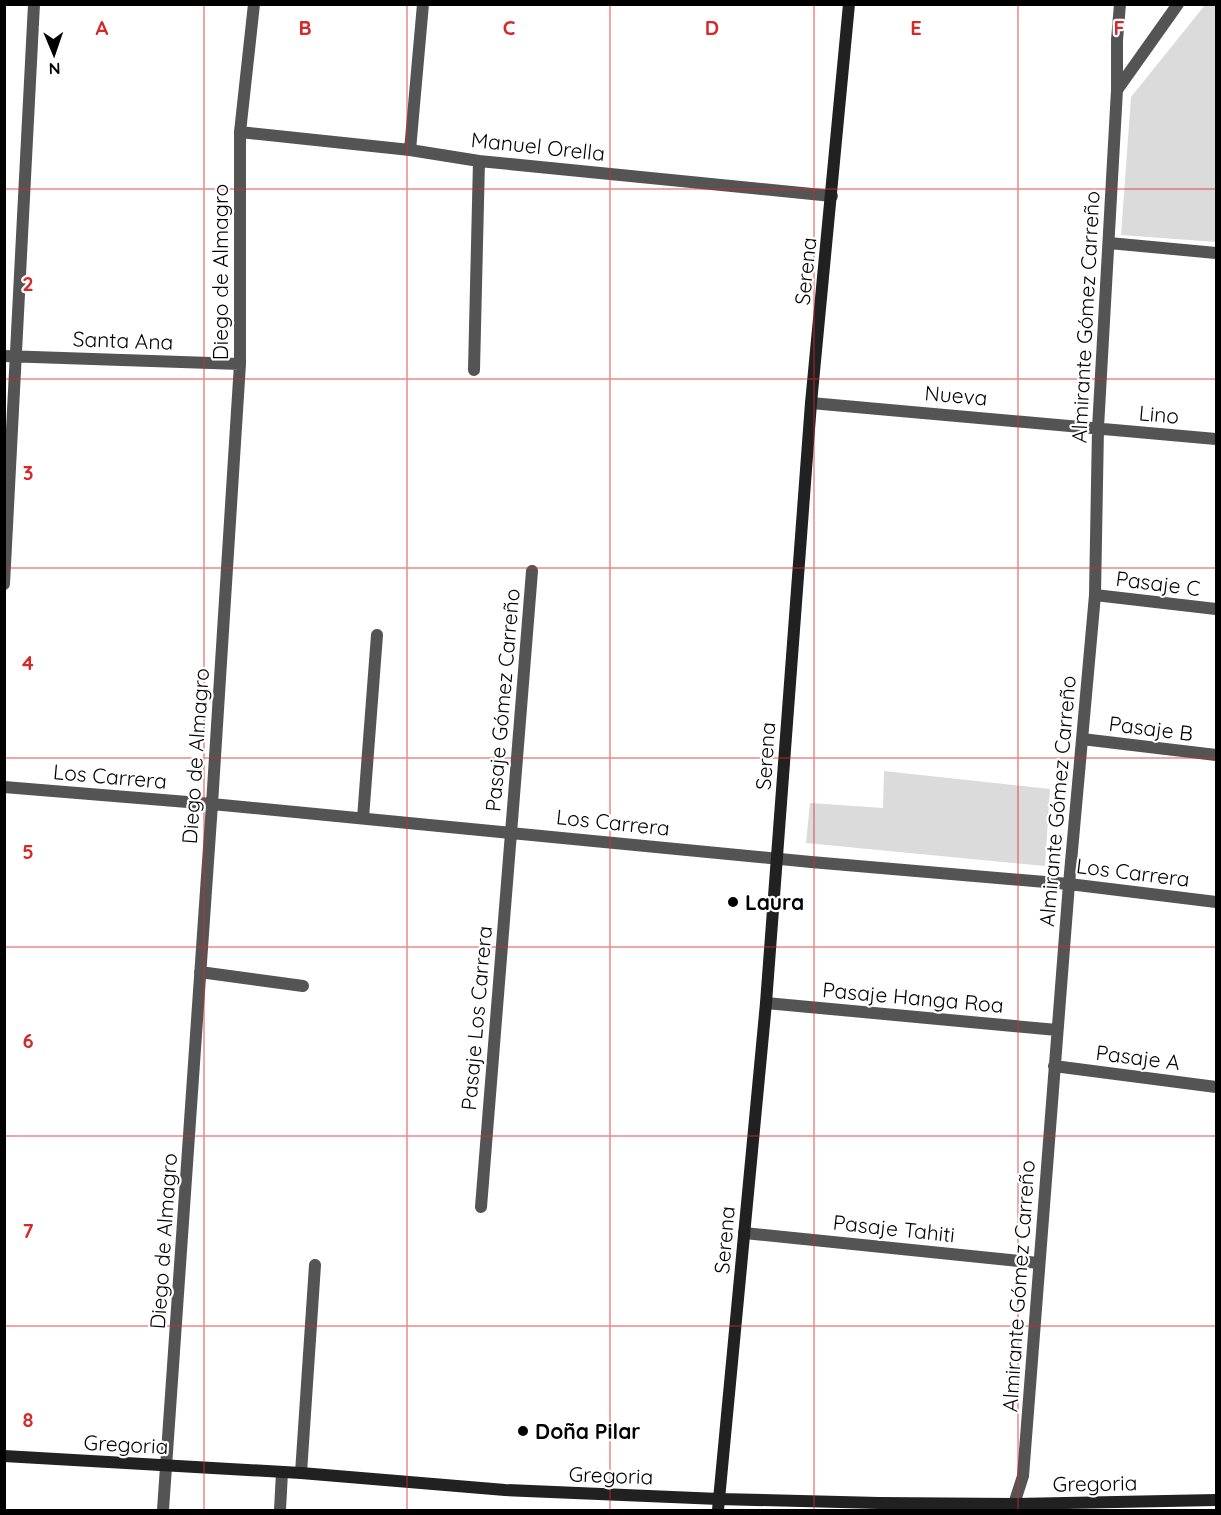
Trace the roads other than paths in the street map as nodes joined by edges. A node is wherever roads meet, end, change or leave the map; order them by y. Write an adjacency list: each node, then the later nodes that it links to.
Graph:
1 (34, 4): 14 (street)
2 (254, 4): 8 (street, Diego de Almagro)
3 (423, 4): 9 (street)
4 (849, 4): 11 (street, Serena)
5 (1120, 4): 7 (street, Almirante Gómez Carreño)
6 (1178, 4): 7 (street)
7 (1117, 90): 12 (street, Almirante Gómez Carreño)
8 (240, 132): 9 (street, Manuel Orella); 15 (street, Diego de Almagro)
9 (410, 150): 10 (street, Manuel Orella)
10 (479, 161): 11 (street, Manuel Orella); 16 (street)
11 (832, 196): 17 (street, Serena)
12 (1109, 243): 13 (street); 18 (street, Almirante Gómez Carreño)
13 (1216, 253)
14 (10, 356): 15 (street, Santa Ana); 21 (street)
15 (240, 364): 28 (street, Diego de Almagro)
16 (474, 370)
17 (811, 403): 18 (street, Nueva); 31 (street, Serena)
18 (1098, 428): 19 (street, Lino); 22 (street, Almirante Gómez Carreño)
19 (1216, 439)
20 (532, 571): 30 (street, Pasaje Gómez Carreño)
21 (4, 584)
22 (1095, 595): 23 (street, Pasaje C); 25 (street, Almirante Gómez Carreño)
23 (1216, 609)
24 (377, 635): 29 (street)
25 (1082, 739): 26 (street, Pasaje B); 32 (street, Almirante Gómez Carreño)
26 (1216, 755)
27 (4, 787): 28 (street, Los Carrera)
28 (212, 804): 29 (street, Los Carrera); 34 (street, Diego de Almagro)
29 (363, 818): 30 (street, Los Carrera)
30 (511, 832): 31 (street, Los Carrera); 40 (street, Pasaje Los Carrera)
31 (777, 858): 32 (street, Los Carrera); 36 (street, Serena)
32 (1069, 884): 33 (street, Los Carrera); 37 (street, Almirante Gómez Carreño)
33 (1216, 902)
34 (200, 972): 35 (street); 45 (street, Diego de Almagro)
35 (303, 986)
36 (766, 1003): 37 (street, Pasaje Hanga Roa); 41 (street, Serena)
37 (1058, 1030): 38 (street, Almirante Gómez Carreño)
38 (1054, 1066): 39 (street, Pasaje A); 42 (street, Almirante Gómez Carreño)
39 (1216, 1087)
40 (481, 1207)
41 (744, 1233): 42 (street, Pasaje Tahiti); 49 (street, Serena)
42 (1039, 1263): 51 (street, Almirante Gómez Carreño)
43 (315, 1265): 47 (street)
44 (4, 1456): 45 (street, Gregoria)
45 (167, 1466): 46 (street, Gregoria); 52 (street, Diego de Almagro)
46 (282, 1472): 47 (street, Gregoria); 53 (street)
47 (301, 1473): 49 (street, Gregoria)
48 (1216, 1500): 51 (street, Gregoria)
49 (719, 1505): 50 (street, Gregoria)
50 (879, 1507): 51 (street, Gregoria)
51 (1010, 1507)
52 (163, 1510)
53 (280, 1510)

